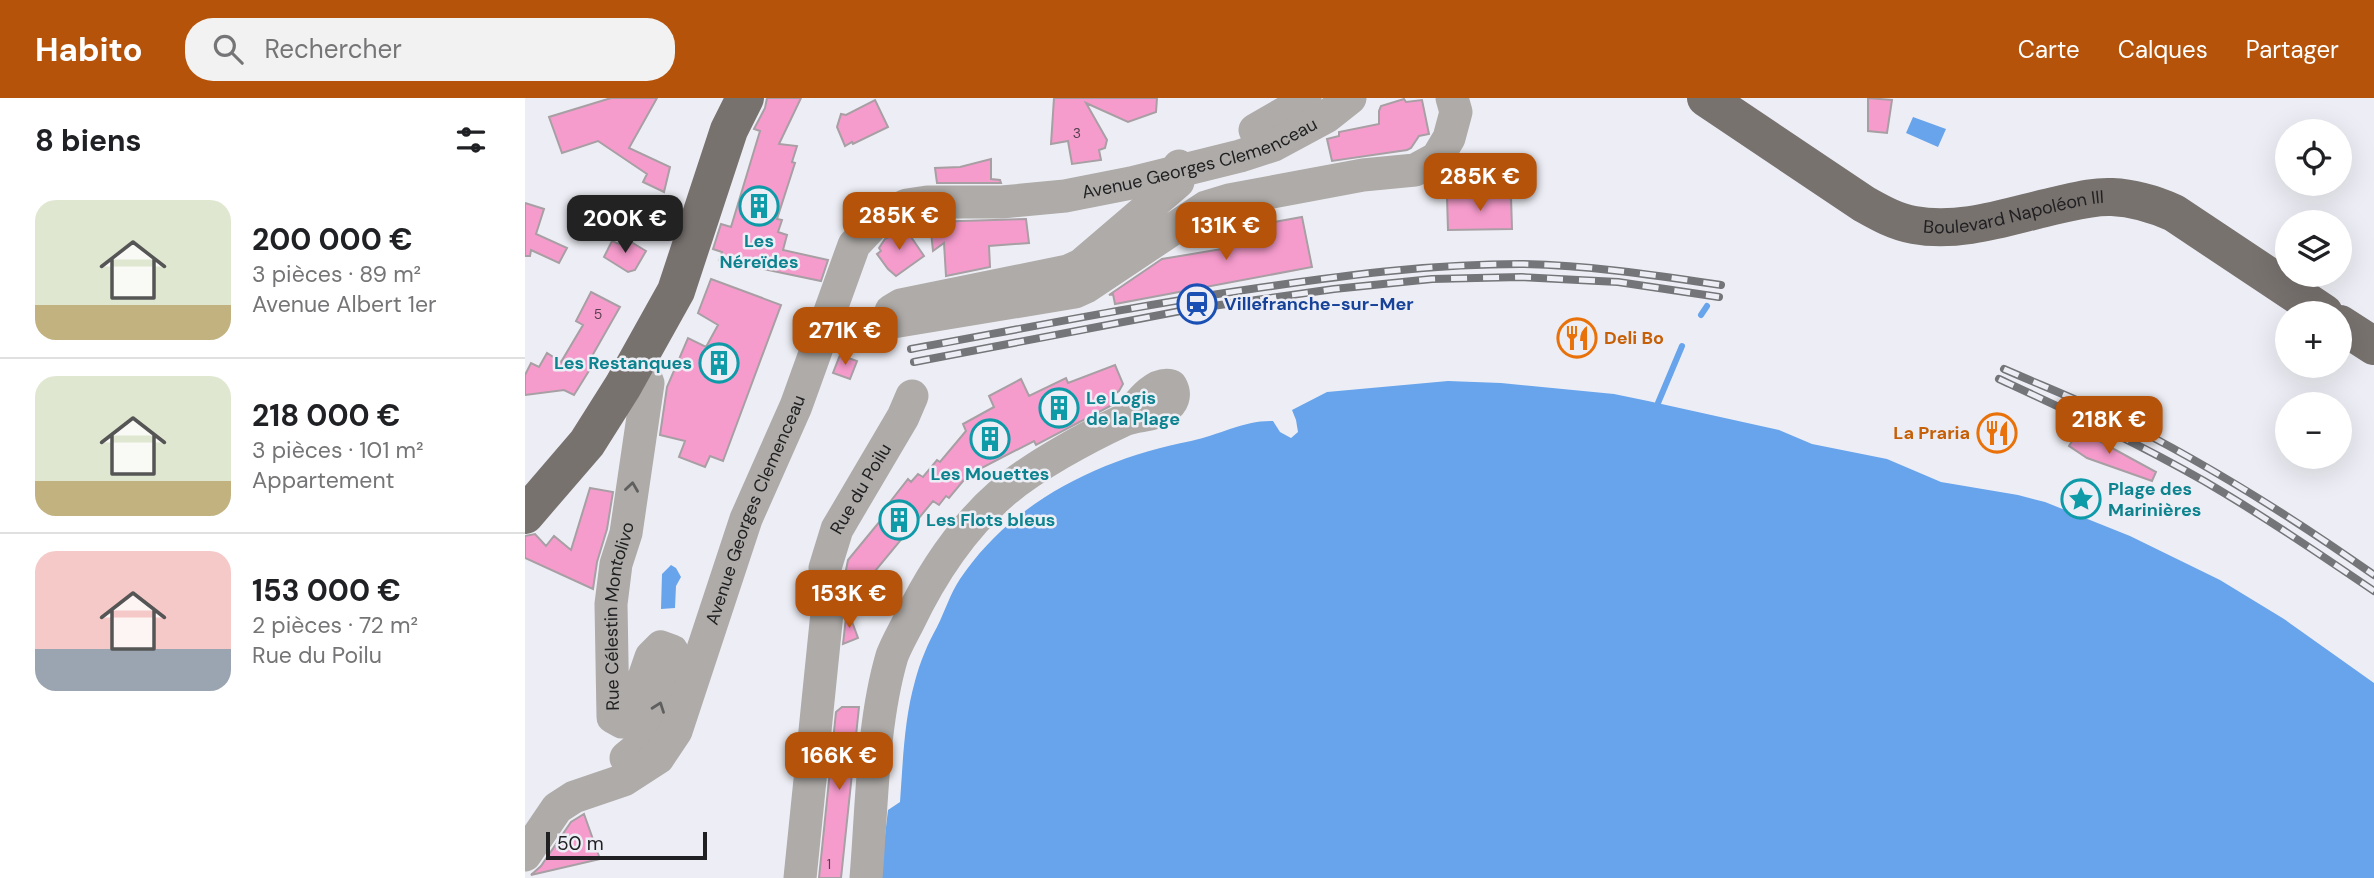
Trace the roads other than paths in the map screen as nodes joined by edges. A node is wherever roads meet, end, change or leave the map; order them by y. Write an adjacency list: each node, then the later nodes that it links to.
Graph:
1 (745, 98): 10 (main road)
2 (1305, 98): 6 (street)
3 (1350, 98): 6 (street, Avenue Georges Clemenceau)
4 (1452, 98): 6 (street)
5 (1706, 98): 7 (main road, Boulevard Napoléon III)
6 (1178, 171): 14 (street, Avenue Georges Clemenceau)
7 (2306, 301)
8 (2352, 332): 9 (main road)
9 (2374, 346)
10 (638, 360): 13 (main road); 14 (street, Rue Célestin Montolivo, one-way to 10)
11 (912, 397): 16 (street, Rue du Poilu)
12 (1126, 419): 17 (street)
13 (525, 515)
14 (589, 791): 15 (street, Avenue Georges Clemenceau)
15 (525, 855)
16 (800, 878)
17 (866, 878)

